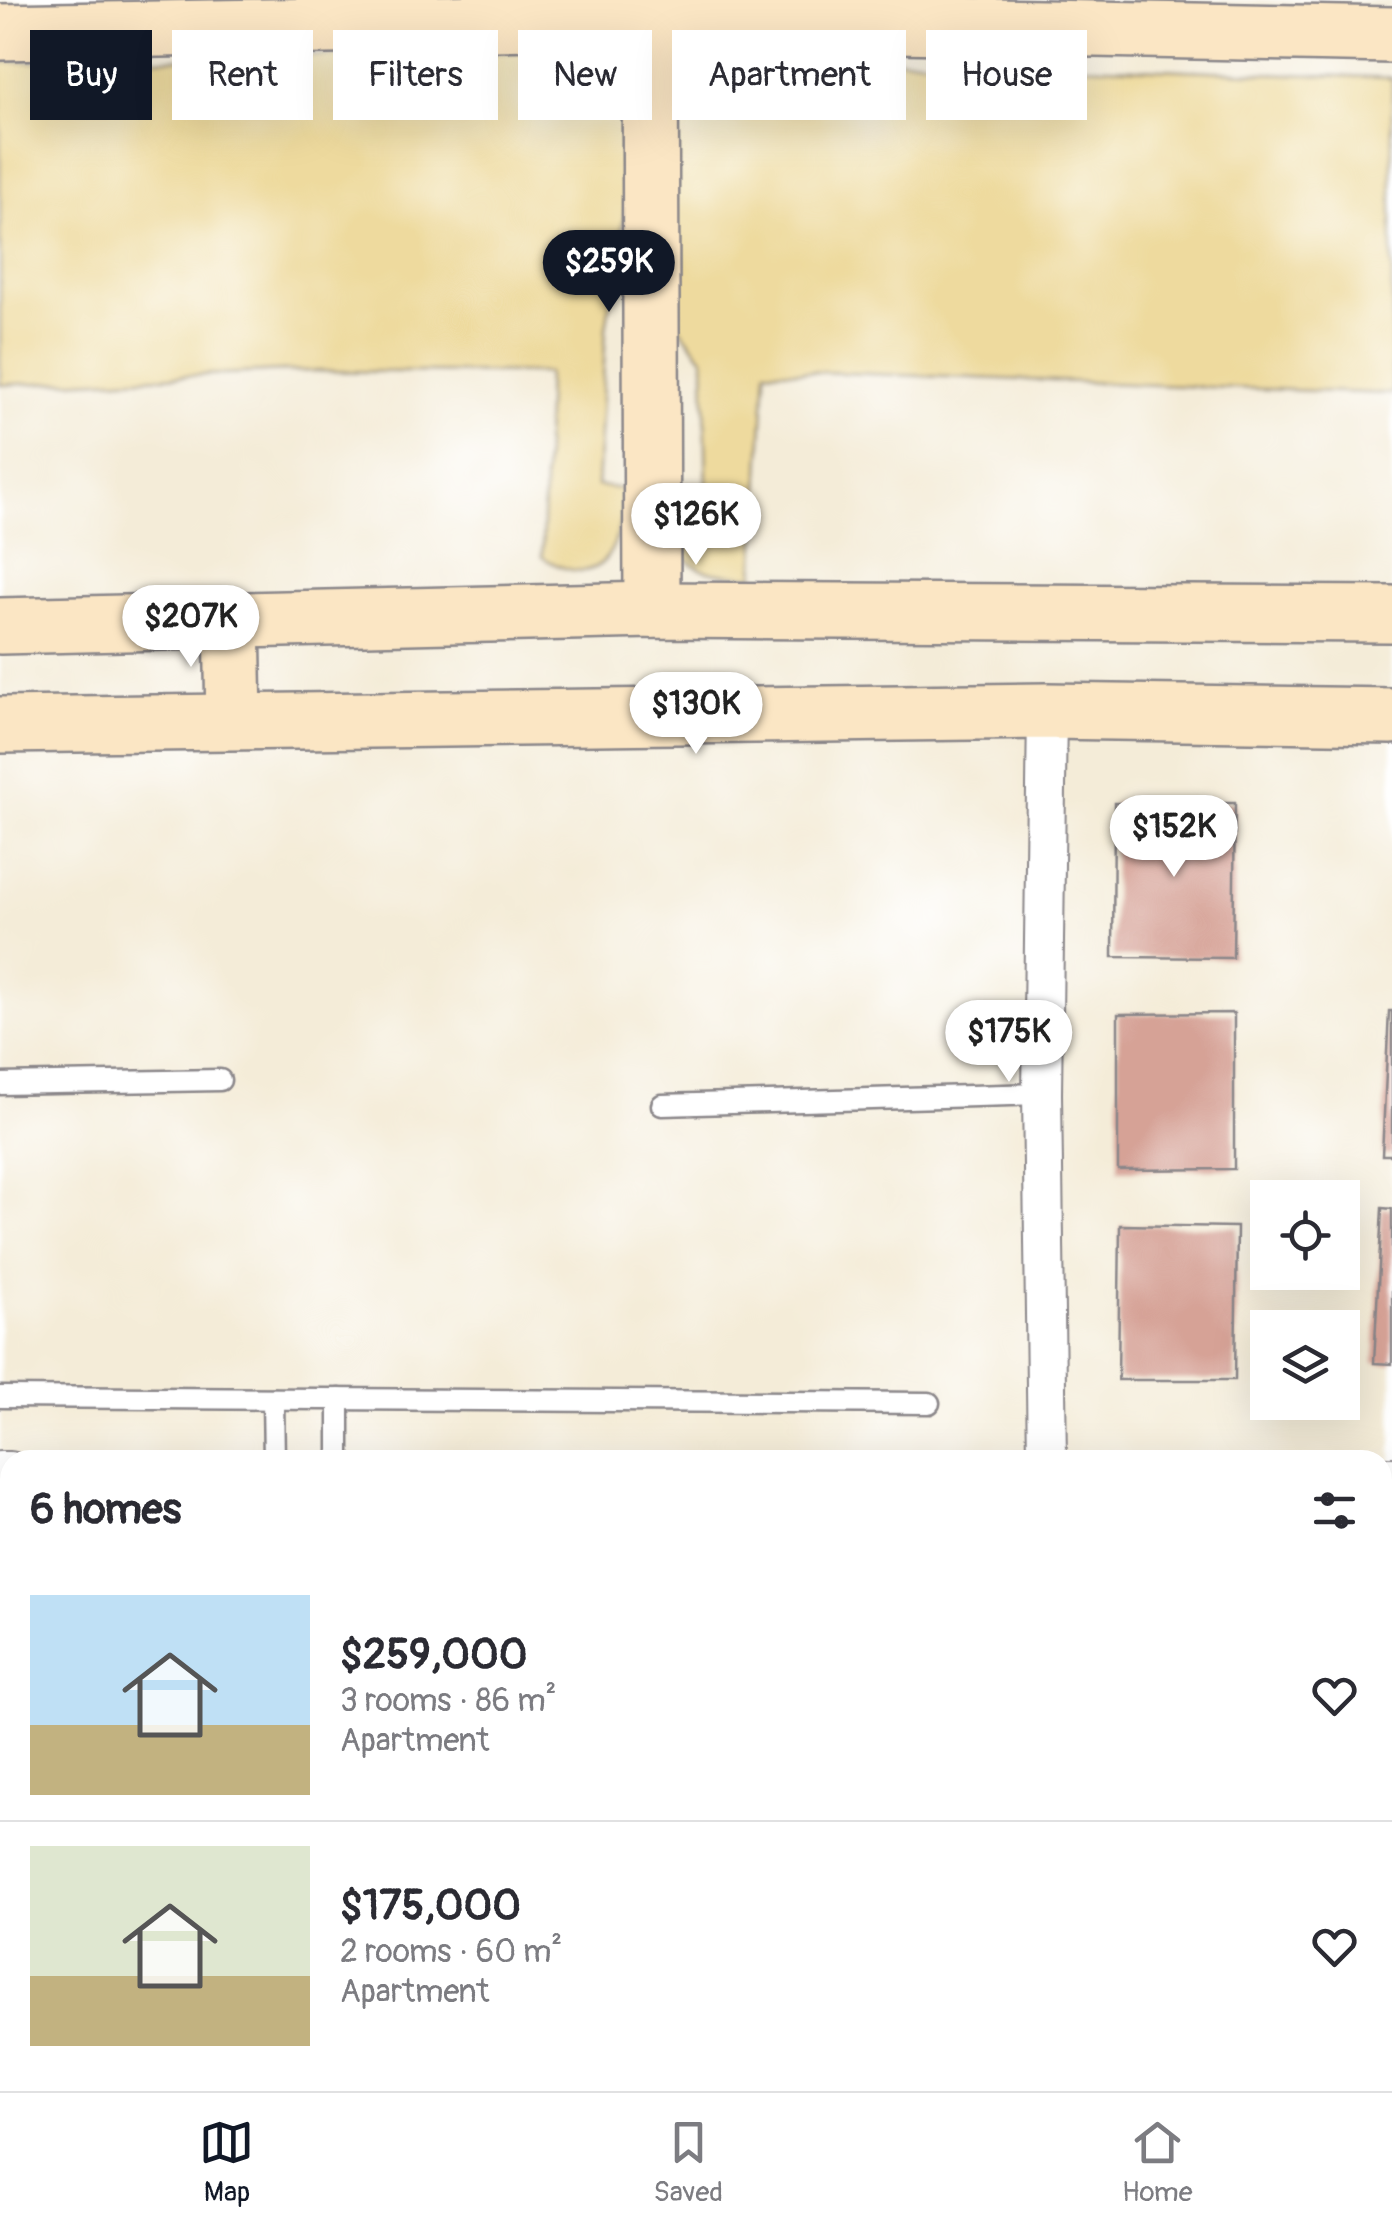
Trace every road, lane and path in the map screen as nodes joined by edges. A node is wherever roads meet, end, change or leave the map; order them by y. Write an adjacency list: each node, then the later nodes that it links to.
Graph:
1 (650, 20): 2 (street); 3 (street); 4 (street)
2 (0, 32)
3 (1392, 35)
4 (652, 610): 5 (street); 6 (street)
5 (1392, 614)
6 (232, 619): 7 (street); 10 (street)
7 (0, 626)
8 (1047, 711): 9 (street); 10 (street); 14 (street)
9 (1392, 716)
10 (234, 720): 11 (street)
11 (0, 725)
12 (220, 1080): 13 (lane)
13 (0, 1084)
14 (1042, 1094): 15 (lane); 22 (street)
15 (662, 1105)
16 (0, 1398): 17 (lane)
17 (274, 1399): 18 (lane); 20 (lane)
18 (338, 1399): 19 (lane); 21 (lane)
19 (929, 1402)
20 (274, 1450)
21 (339, 1450)
22 (1046, 1450)

